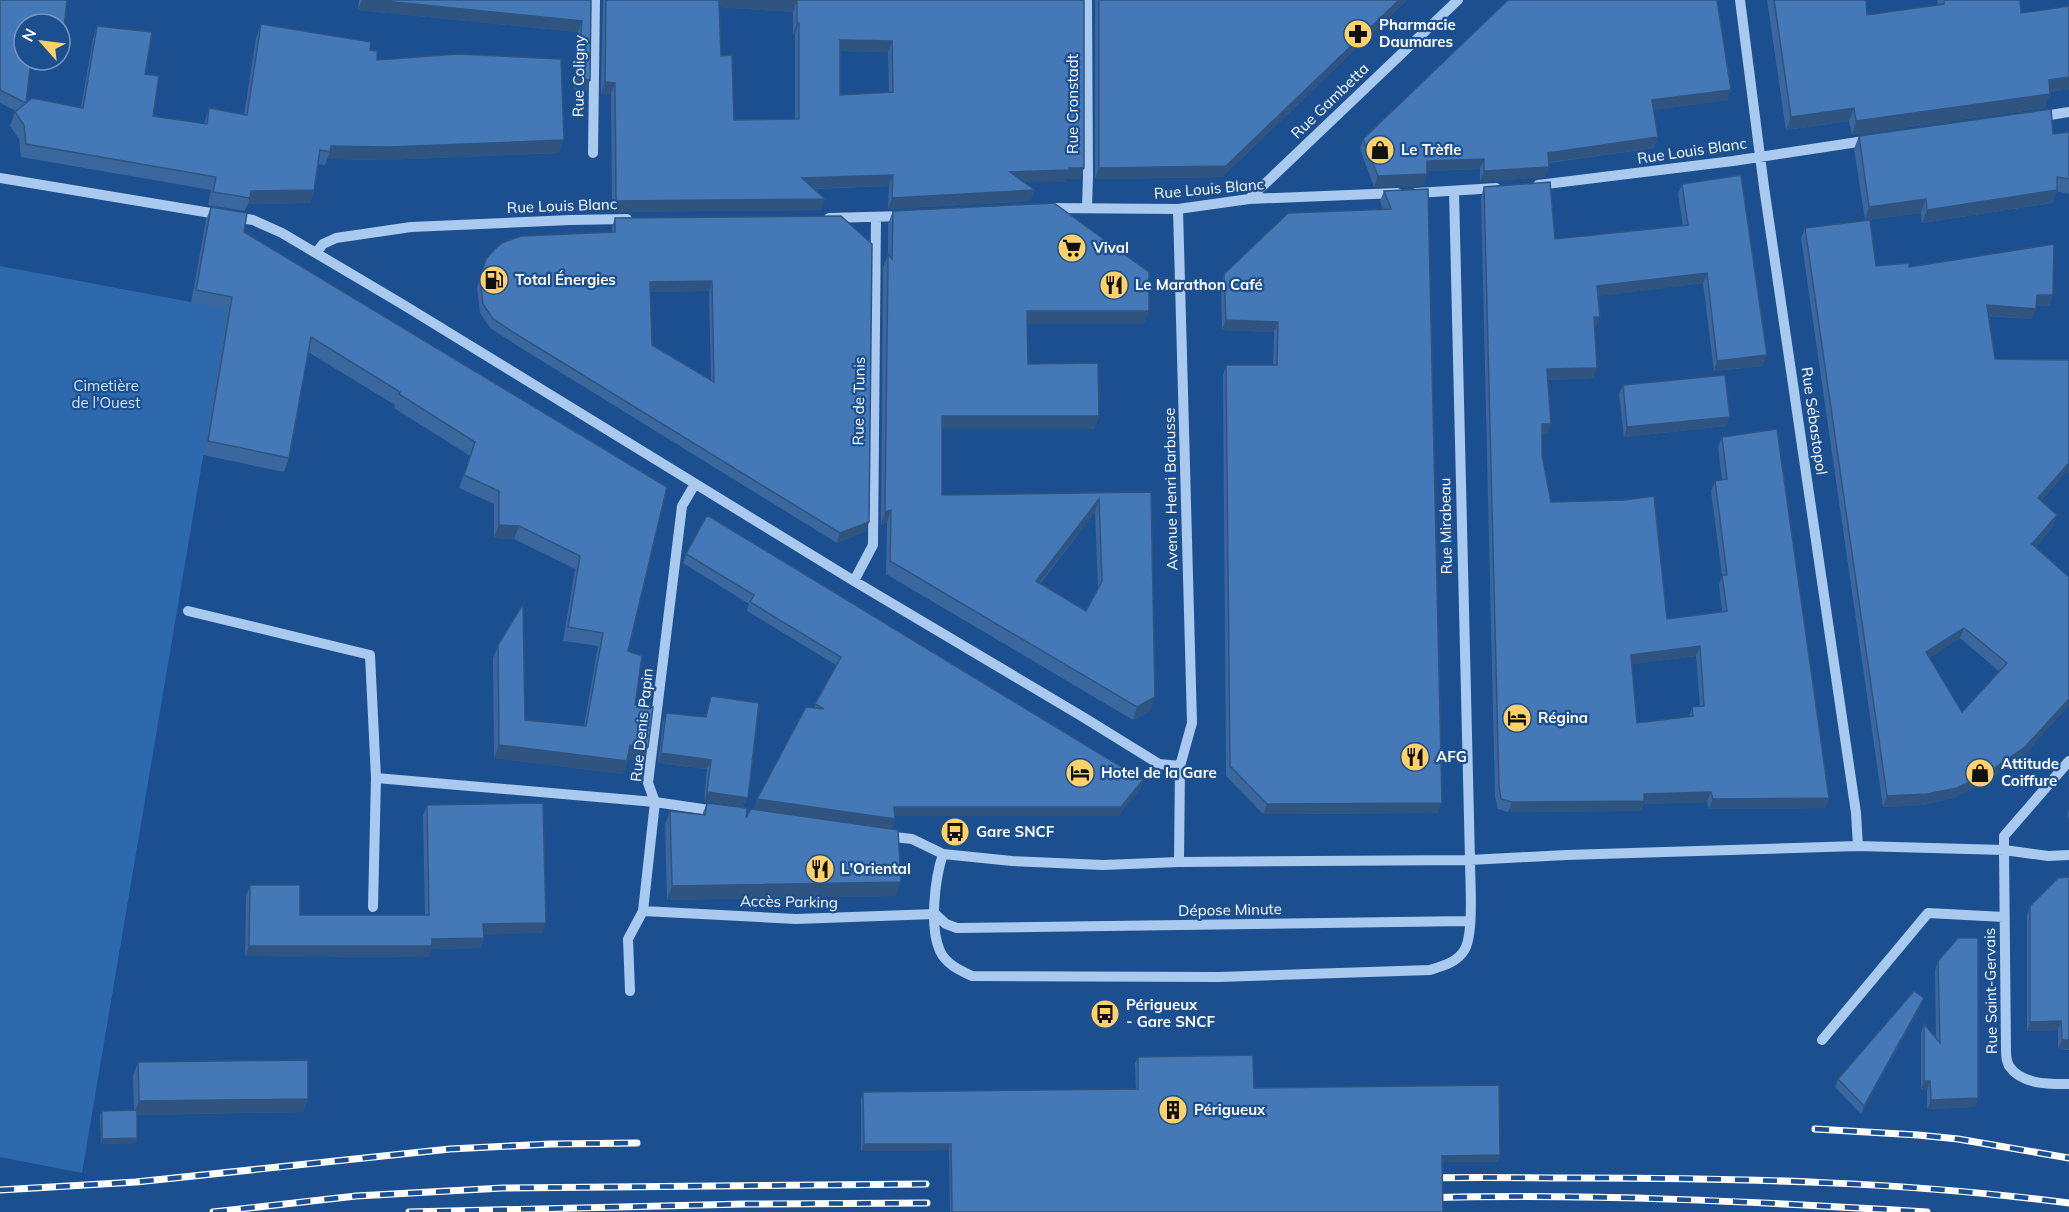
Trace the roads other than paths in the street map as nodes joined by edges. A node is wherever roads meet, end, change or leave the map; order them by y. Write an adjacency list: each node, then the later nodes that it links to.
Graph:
1 (595, 0): 8 (street, Rue Coligny)
2 (1087, 0): 15 (street, Rue Cronstadt)
3 (1458, 0): 14 (street, Rue Gambetta)
4 (1740, 0): 9 (street, Rue Sébastopol)
5 (2069, 112): 6 (street)
6 (2023, 119)
7 (1886, 138): 9 (street, Rue Louis Blanc)
8 (593, 153)
9 (1760, 156): 11 (street, Rue Louis Blanc); 32 (street, Rue Sébastopol)
10 (0, 178): 22 (street)
11 (1531, 186)
12 (1509, 187): 13 (street, Rue Louis Blanc)
13 (1454, 192): 14 (street, Rue Louis Blanc); 36 (street, Rue Mirabeau)
14 (1249, 199): 17 (street, Rue Louis Blanc)
15 (1087, 208): 16 (street, Rue Louis Blanc); 17 (street, Rue Louis Blanc)
16 (1036, 209)
17 (1178, 209): 27 (street, Avenue Henri Barbusse)
18 (910, 215): 19 (street)
19 (876, 217): 20 (street); 24 (street, Rue de Tunis)
20 (817, 218)
21 (642, 219): 22 (street, Rue Louis Blanc)
22 (316, 253): 23 (street)
23 (695, 484): 24 (street); 29 (street, Rue Denis Papin)
24 (854, 581): 27 (street)
25 (188, 611): 28 (street)
26 (2069, 761): 33 (street)
27 (1180, 766): 37 (street, Avenue Henri Barbusse)
28 (376, 778): 29 (street); 38 (street)
29 (655, 802): 30 (street, Rue Denis Papin); 39 (street)
30 (724, 812)
31 (874, 834): 34 (street)
32 (1858, 846): 33 (street); 36 (street)
33 (2004, 850): 35 (street); 41 (street, Rue Saint-Gervais)
34 (943, 854): 37 (street); 40 (street)
35 (2069, 855)
36 (1470, 860): 37 (street); 42 (street)
37 (1179, 861)
38 (373, 907)
39 (643, 911): 40 (street, Accès Parking); 43 (street)
40 (935, 914): 42 (street, Dépose Minute); 42 (street)
41 (2004, 917): 44 (street); 45 (street, Rue Saint-Gervais)
42 (1469, 921)
43 (630, 991)
44 (1822, 1040)
45 (2069, 1084)

